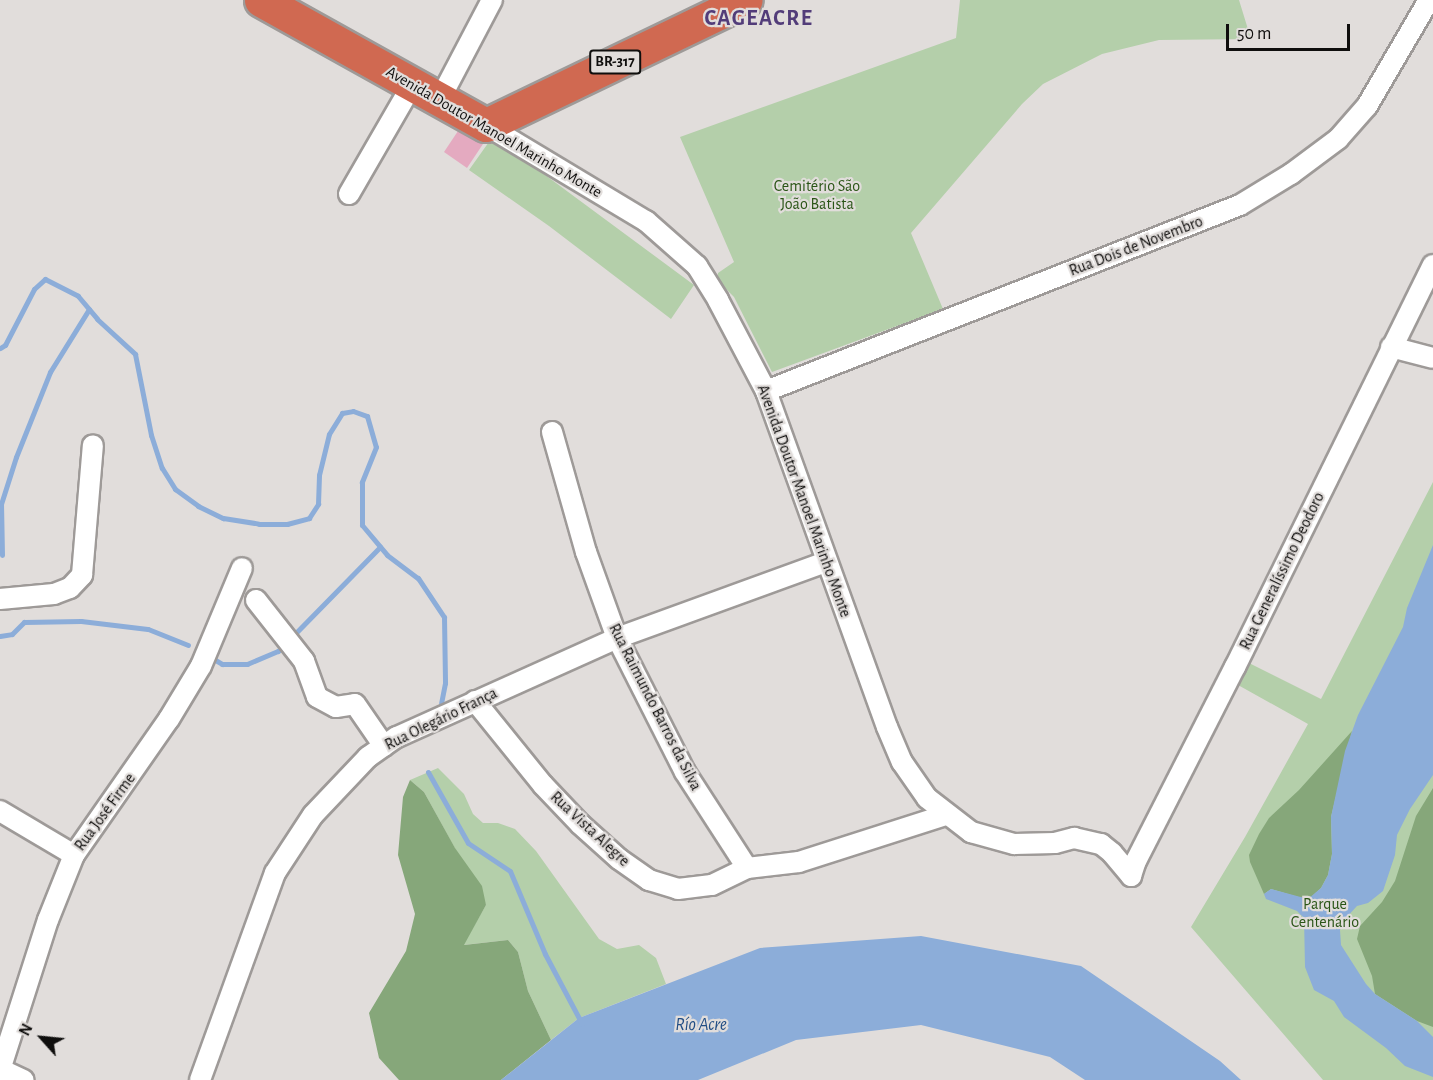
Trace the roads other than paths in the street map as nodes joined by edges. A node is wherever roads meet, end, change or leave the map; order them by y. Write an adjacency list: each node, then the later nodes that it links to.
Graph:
1 (261, 0): 5 (highway, Avenida Doutor Manoel Marinho Monte)
2 (492, 0): 5 (street)
3 (746, 0): 6 (highway, BR-317)
4 (1429, 0): 11 (street, Rua Dois de Novembro)
5 (426, 91): 6 (highway, Avenida Doutor Manoel Marinho Monte); 7 (street)
6 (486, 125): 11 (street, Avenida Doutor Manoel Marinho Monte)
7 (349, 194)
8 (1433, 265): 9 (street, Rua Generalíssimo Deodoro)
9 (1391, 347): 10 (street); 25 (street, Rua Generalíssimo Deodoro)
10 (1433, 358)
11 (766, 391): 14 (street, Avenida Doutor Manoel Marinho Monte)
12 (552, 432): 18 (street, Rua Raimundo Barros da Silva)
13 (93, 445): 16 (street)
14 (826, 562): 18 (street, Rua Olegário França); 22 (street, Avenida Doutor Manoel Marinho Monte)
15 (242, 568): 23 (street, Rua José Firme)
16 (0, 599)
17 (256, 600): 20 (street)
18 (617, 638): 19 (street, Rua Olegário França); 24 (street, Rua Raimundo Barros da Silva)
19 (475, 701): 20 (street, Rua Olegário França); 24 (street, Rua Vista Alegre)
20 (384, 746): 28 (street, Rua Olegário França)
21 (0, 811): 23 (street)
22 (945, 815): 24 (street, Rua Vista Alegre); 25 (street, Avenida Doutor Manoel Marinho Monte)
23 (74, 855): 26 (street, Rua José Firme)
24 (747, 868)
25 (1131, 876)
26 (0, 1069): 27 (street)
27 (24, 1080)
28 (200, 1080)

